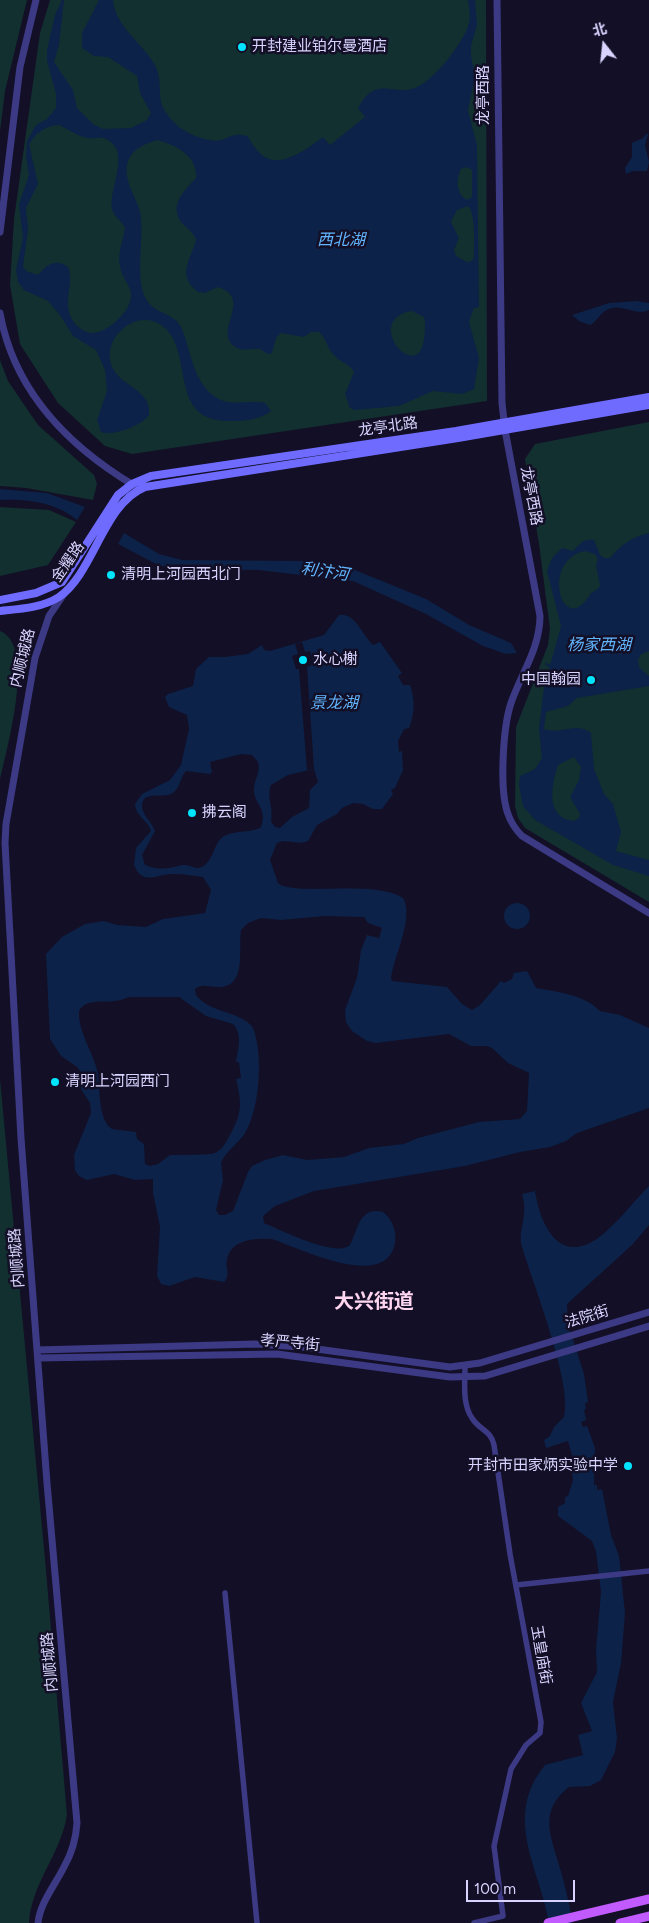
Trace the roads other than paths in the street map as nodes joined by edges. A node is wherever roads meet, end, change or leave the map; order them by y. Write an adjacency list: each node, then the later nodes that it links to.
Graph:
1 (36, 0): 3 (street)
2 (497, 0): 7 (street, 龙亭西路)
3 (0, 232)
4 (0, 313): 8 (street)
5 (649, 397): 7 (main road, 龙亭北路)
6 (649, 405): 7 (main road, 龙亭北路)
7 (504, 426): 8 (main road, 龙亭北路); 12 (street, 龙亭西路)
8 (135, 488): 9 (main road, 金耀路); 10 (main road, 金耀路)
9 (66, 592): 11 (main road, 金耀路); 16 (street, 内顺城路)
10 (0, 600)
11 (0, 611)
12 (649, 912)
13 (649, 1312): 15 (street, 法院街)
14 (649, 1326): 17 (street, 法院街)
15 (534, 1347): 18 (street, 孝严寺街)
16 (38, 1354): 18 (street, 孝严寺街); 19 (street, 孝严寺街); 25 (street, 内顺城路)
17 (536, 1360): 19 (street, 孝严寺街)
18 (464, 1366): 19 (street, 玉皇庙街)
19 (465, 1377): 21 (street, 玉皇庙街)
20 (649, 1571): 21 (street)
21 (516, 1585): 27 (street, 玉皇庙街)
22 (225, 1592): 26 (street)
23 (649, 1899): 28 (main road)
24 (649, 1916): 29 (main road)
25 (38, 1923)
26 (256, 1923)
27 (474, 1923)
28 (548, 1923)
29 (620, 1923)

